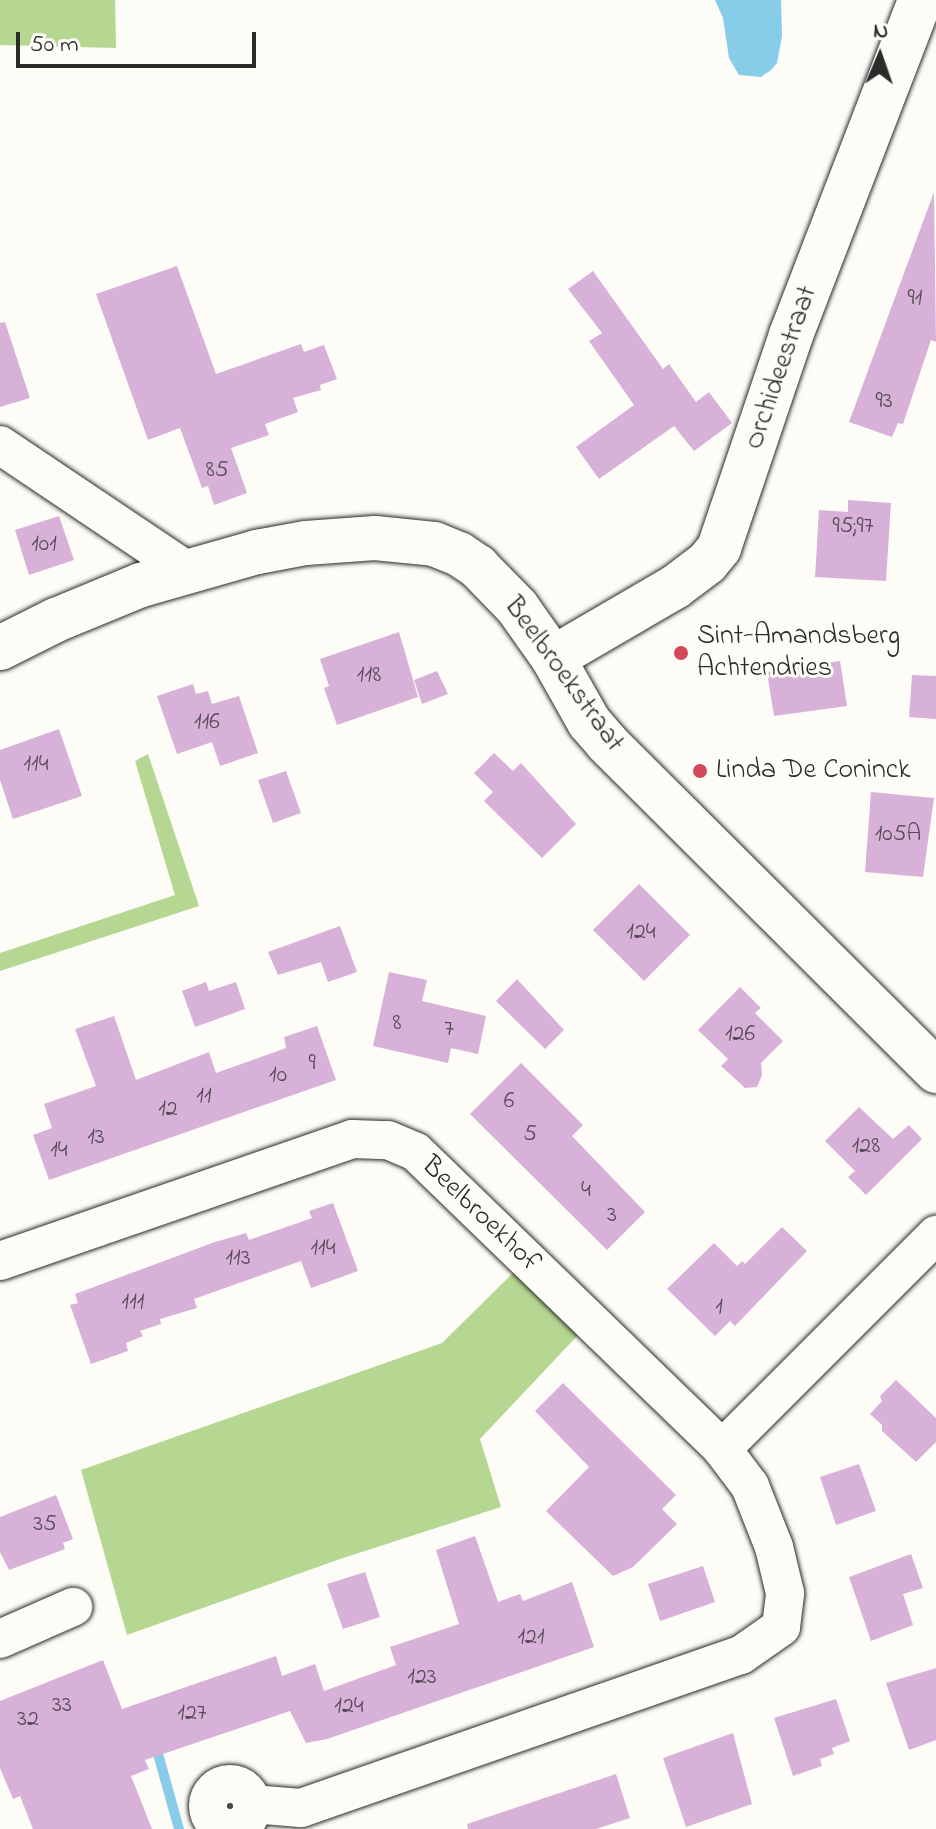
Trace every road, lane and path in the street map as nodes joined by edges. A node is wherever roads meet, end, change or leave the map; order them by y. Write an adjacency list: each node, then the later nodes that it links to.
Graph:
1 (920, 0): 5 (street, Orchideestraat)
2 (0, 445): 3 (street)
3 (186, 570): 4 (street, Beelbroekstraat); 5 (street, Beelbroekstraat)
4 (0, 648)
5 (553, 658): 6 (street, Beelbroekstraat)
6 (936, 1071)
7 (936, 1235): 9 (street)
8 (0, 1261): 9 (street, Beelbroekhof)
9 (722, 1449): 12 (street, Beelbroekhof)
10 (73, 1607): 11 (street)
11 (0, 1639)
12 (252, 1804)

